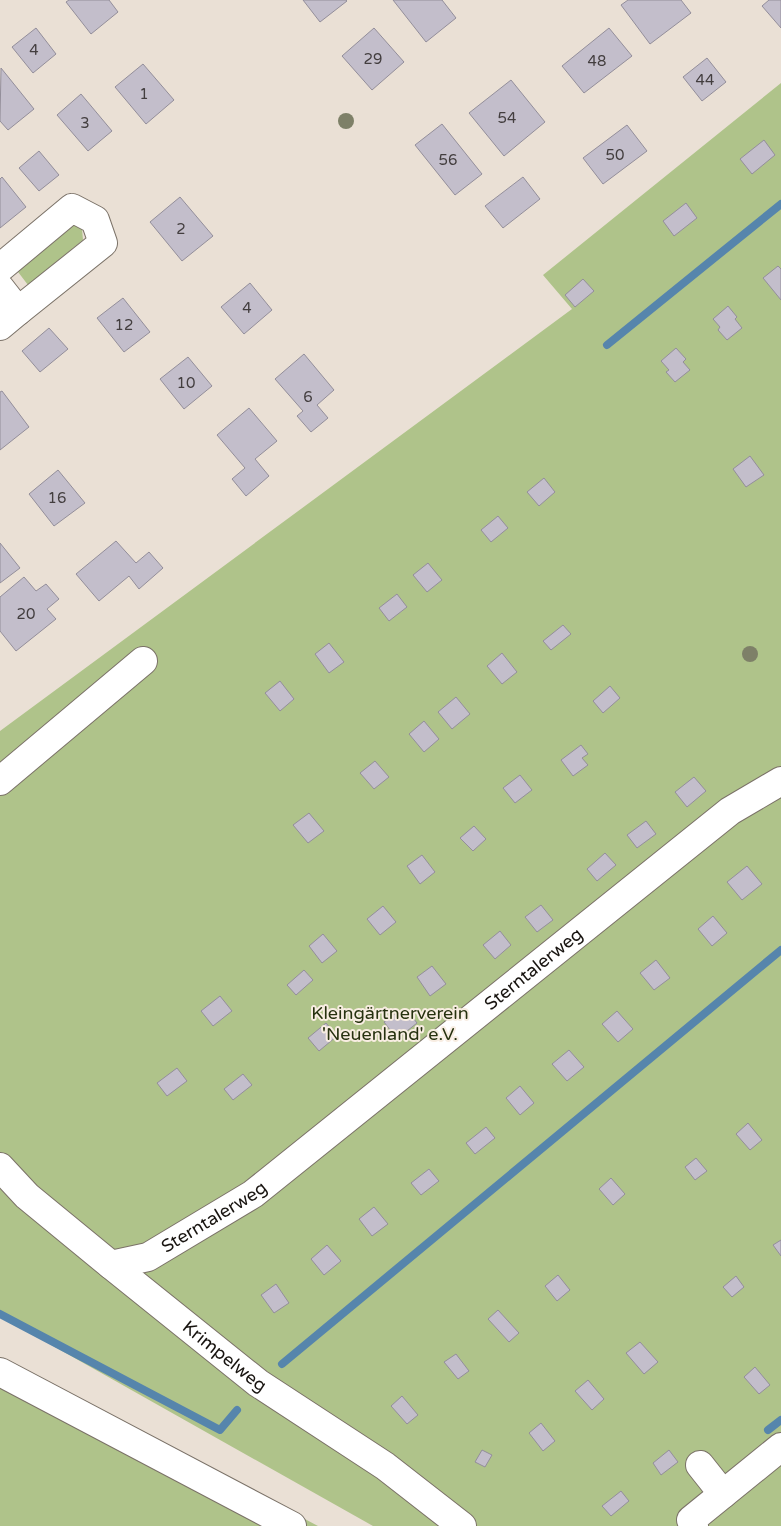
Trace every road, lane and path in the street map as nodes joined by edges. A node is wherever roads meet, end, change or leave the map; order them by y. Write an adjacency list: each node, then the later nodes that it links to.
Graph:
1 (0, 268): 3 (street)
2 (0, 288): 3 (street)
3 (9, 318)
4 (143, 661): 5 (street)
5 (0, 781)
6 (781, 781): 8 (street, Sterntalerweg)
7 (0, 1168): 8 (street, Krimpelweg)
8 (111, 1265): 14 (street, Krimpelweg)
9 (0, 1372): 13 (street)
10 (781, 1447): 12 (street)
11 (700, 1465): 12 (street)
12 (723, 1494): 15 (street)
13 (292, 1526)
14 (462, 1526)
15 (694, 1526)

